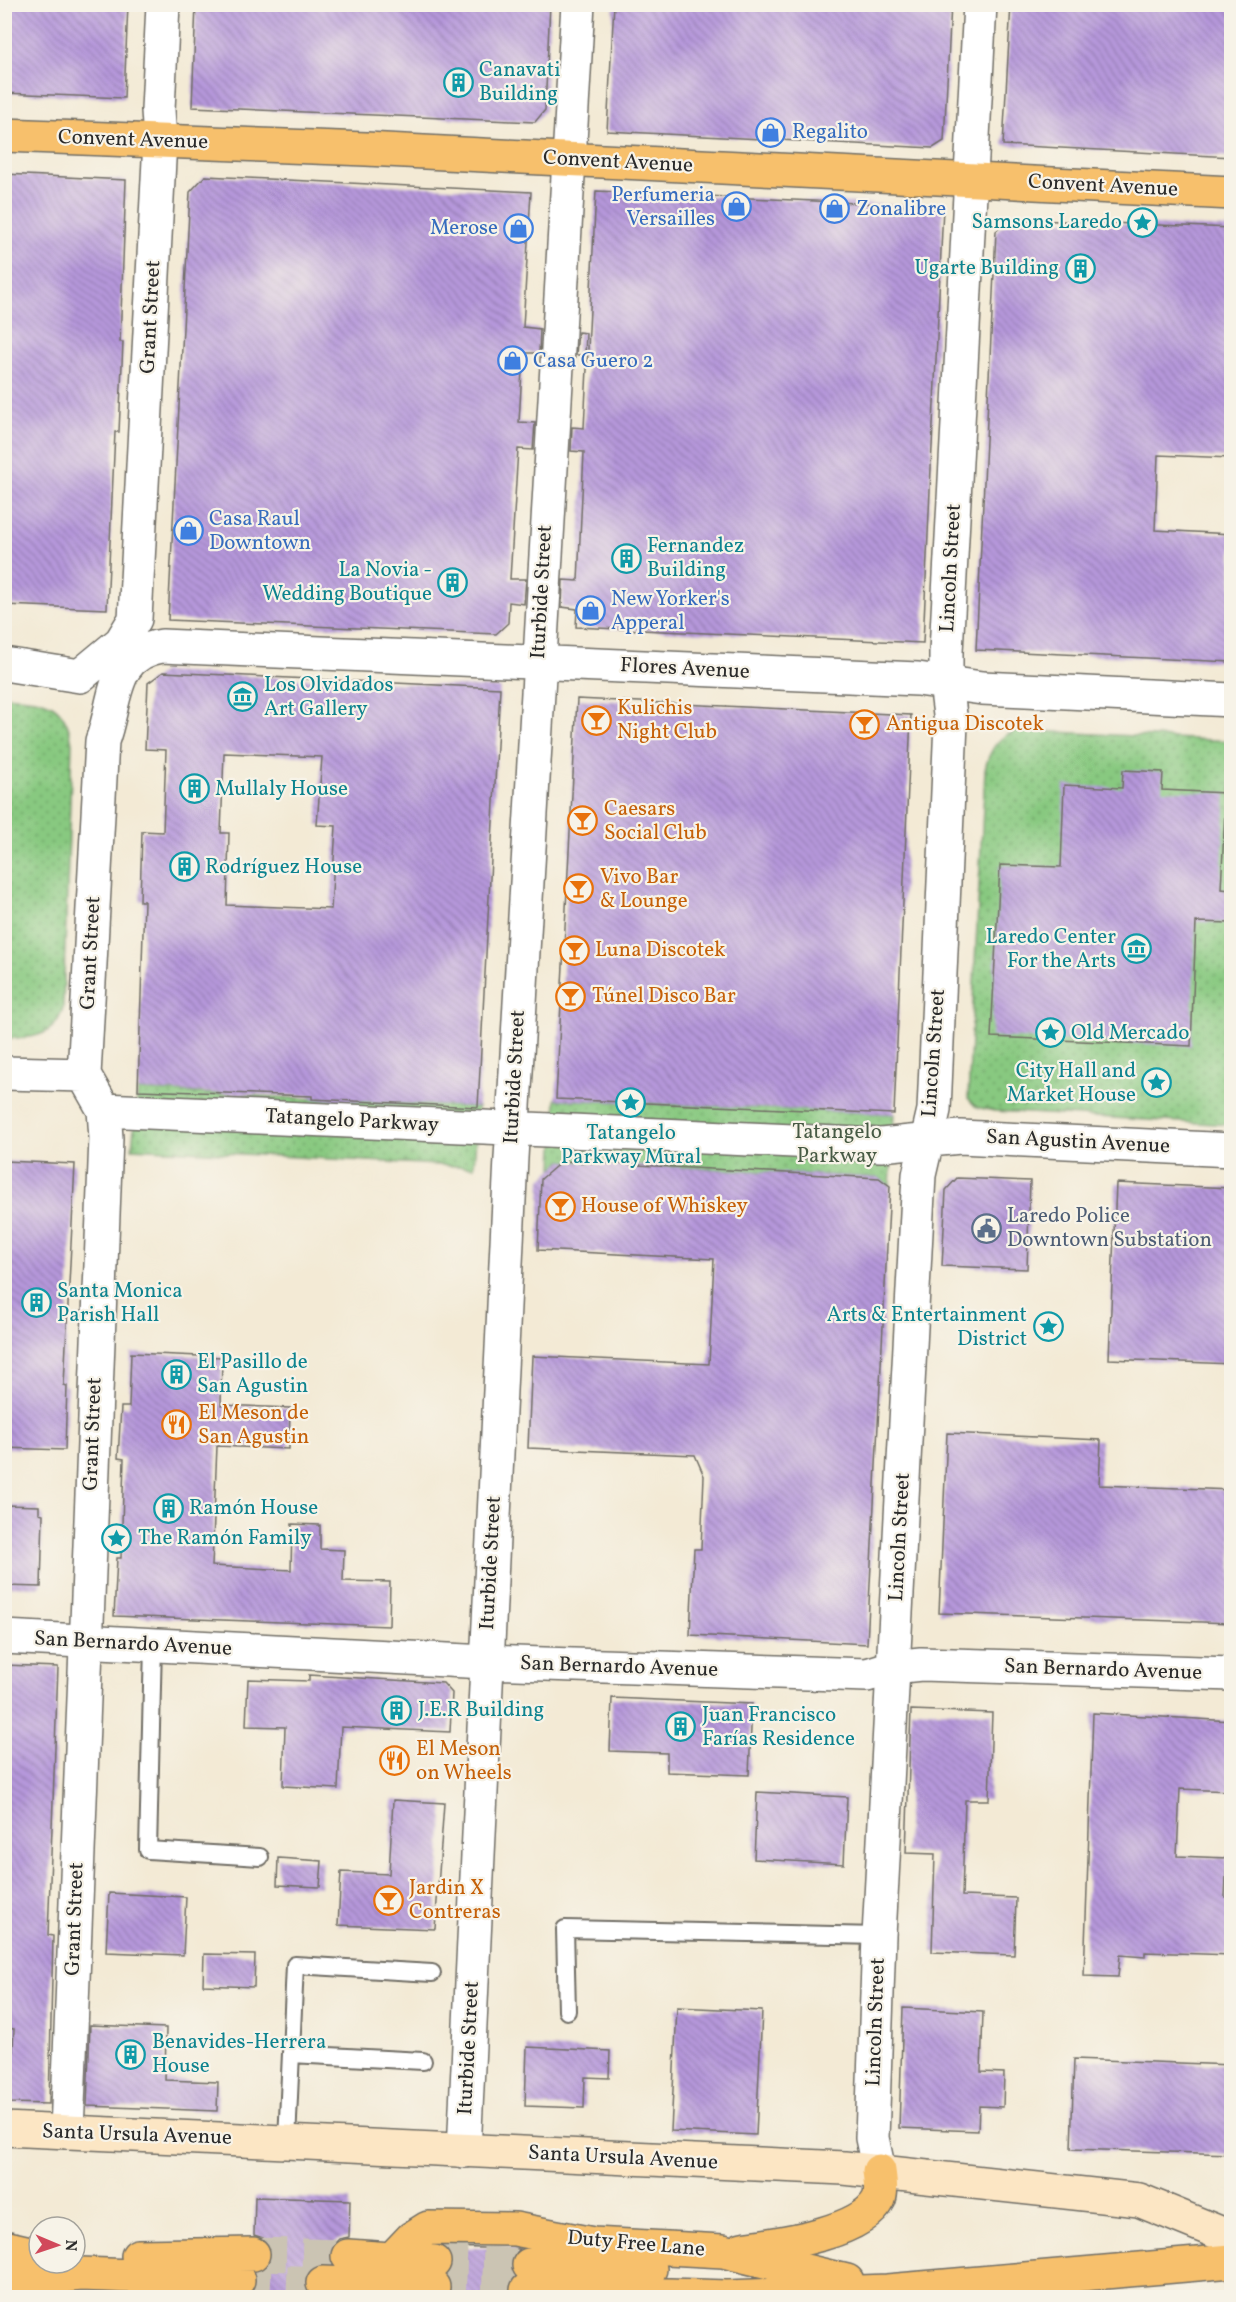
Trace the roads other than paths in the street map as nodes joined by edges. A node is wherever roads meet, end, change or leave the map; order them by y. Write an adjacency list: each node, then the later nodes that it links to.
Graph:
1 (163, 4): 5 (street, Grant Street)
2 (578, 4): 6 (street, Iturbide Street)
3 (980, 4): 7 (street, Lincoln Street)
4 (4, 135): 5 (main road, Convent Avenue)
5 (160, 141): 6 (main road, Convent Avenue); 9 (street, Grant Street)
6 (567, 159): 7 (main road, Convent Avenue); 10 (street, Iturbide Street)
7 (971, 179): 8 (main road, Convent Avenue); 13 (street, Lincoln Street)
8 (1232, 193)
9 (136, 641): 10 (street, Flores Avenue); 12 (street); 15 (street, Grant Street)
10 (538, 662): 13 (street, Flores Avenue); 19 (street, Iturbide Street)
11 (4, 664): 12 (street)
12 (80, 676): 15 (street, Grant Street)
13 (946, 683): 14 (street, Flores Avenue); 20 (street, Lincoln Street)
14 (1232, 700)
15 (102, 741): 17 (street, Grant Street)
16 (4, 1072): 17 (street)
17 (84, 1075): 18 (street, Grant Street)
18 (104, 1110): 19 (street, Tatangelo Parkway); 23 (street, Grant Street)
19 (513, 1128): 20 (street, Tatangelo Parkway); 25 (street, Iturbide Street)
20 (924, 1141): 21 (street, San Agustin Avenue); 26 (street, Lincoln Street)
21 (1232, 1150)
22 (4, 1637): 23 (street, San Bernardo Avenue)
23 (85, 1641): 24 (street, San Bernardo Avenue); 35 (street, Grant Street)
24 (153, 1645): 25 (street, San Bernardo Avenue); 28 (lane)
25 (486, 1662): 26 (street, San Bernardo Avenue); 37 (street, Iturbide Street)
26 (893, 1666): 27 (street, San Bernardo Avenue); 29 (street, Lincoln Street)
27 (1232, 1674)
28 (260, 1857)
29 (879, 1936): 31 (lane); 38 (street, Lincoln Street)
30 (432, 1973): 32 (lane)
31 (567, 2011)
32 (291, 2054): 33 (lane); 36 (lane)
33 (423, 2061)
34 (4, 2129): 35 (main road, Santa Ursula Avenue)
35 (67, 2132): 36 (main road, Santa Ursula Avenue)
36 (287, 2141): 37 (main road, Santa Ursula Avenue)
37 (464, 2151): 38 (main road, Santa Ursula Avenue)
38 (879, 2171): 39 (main road, Santa Ursula Avenue); 41 (main road)
39 (1232, 2238)
40 (4, 2247): 42 (main road)
41 (723, 2251): 47 (main road, Duty Free Lane); 54 (main road, Duty Free Lane)
42 (27, 2253)
43 (348, 2256): 47 (main road)
44 (27, 2257): 45 (main road)
45 (4, 2258)
46 (87, 2258): 49 (main road)
47 (392, 2259): 53 (main road)
48 (1232, 2260): 54 (main road)
49 (87, 2274)
50 (71, 2275): 52 (main road)
51 (528, 2278): 54 (main road)
52 (4, 2282)
53 (323, 2283)
54 (877, 2295): 55 (lane)
55 (852, 2298)

